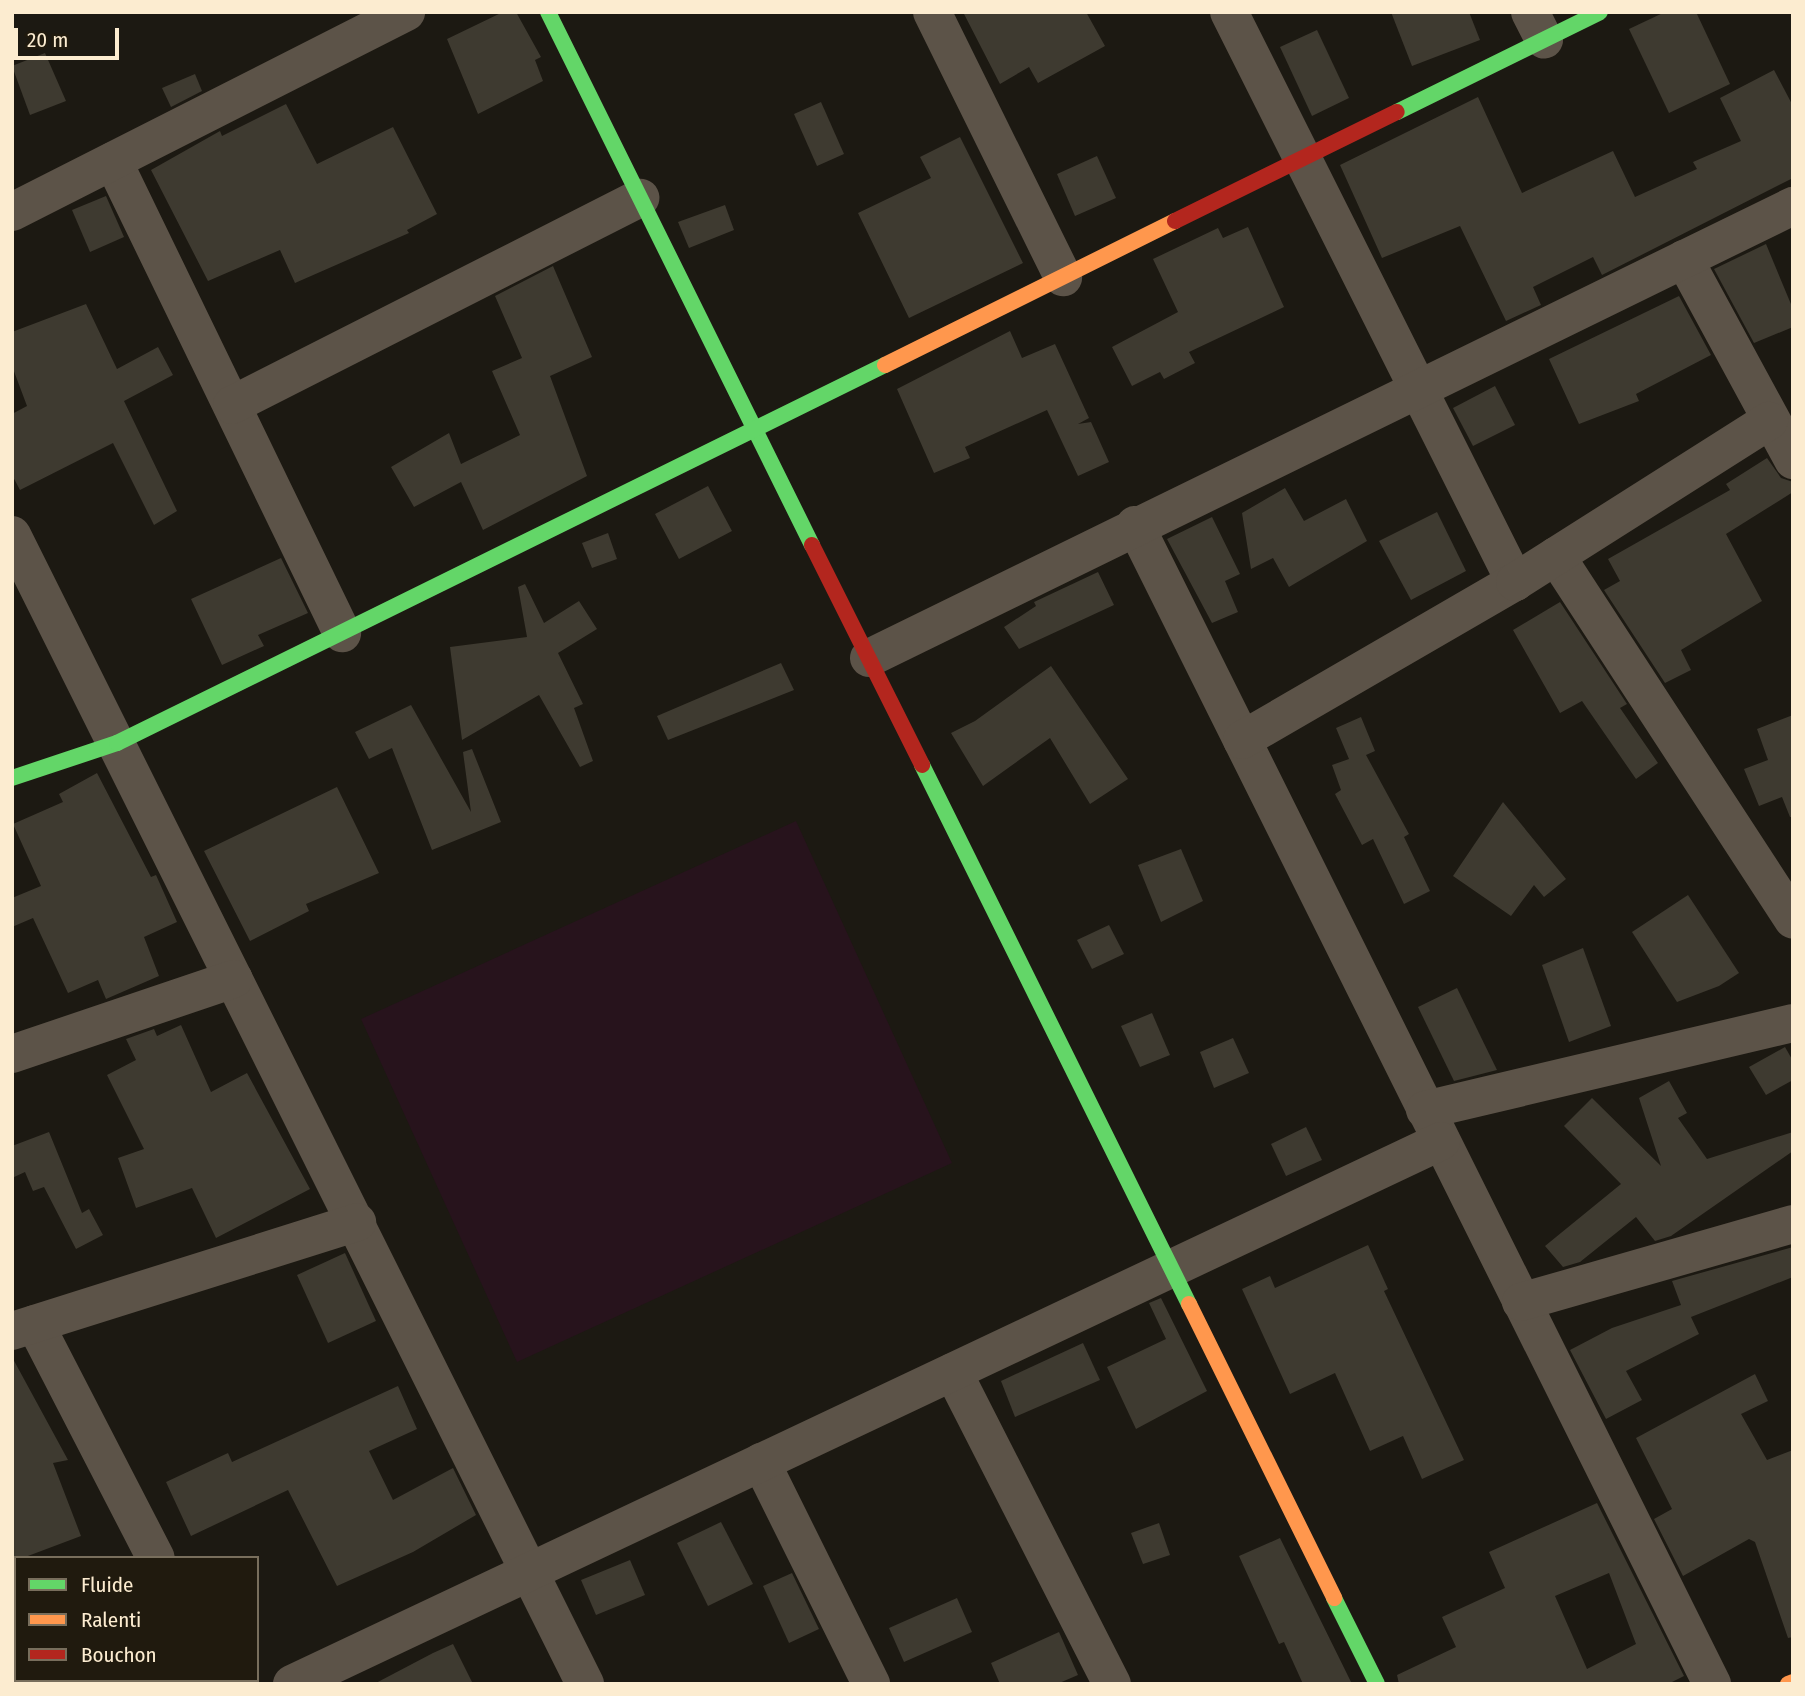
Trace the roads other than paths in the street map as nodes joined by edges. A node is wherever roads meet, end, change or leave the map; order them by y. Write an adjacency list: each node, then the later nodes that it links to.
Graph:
1 (406, 12): 8 (street)
2 (548, 12): 9 (street)
3 (932, 12): 13 (street)
4 (1229, 12): 7 (street)
5 (1600, 12): 6 (street)
6 (1537, 26): 7 (street)
7 (1303, 159): 13 (street); 14 (street)
8 (113, 161): 11 (street); 15 (street)
9 (640, 198): 15 (street); 17 (street)
10 (1793, 206): 12 (street)
11 (12, 212)
12 (1684, 259): 14 (street); 16 (street)
13 (1063, 277): 17 (street)
14 (1418, 388): 19 (street); 22 (street)
15 (232, 405): 23 (street)
16 (1769, 421): 18 (street); 21 (street)
17 (754, 429): 23 (street); 24 (street)
18 (1793, 460)
19 (1135, 525): 24 (street); 25 (street)
20 (12, 535): 26 (street)
21 (1556, 556): 22 (street); 28 (street)
22 (1515, 582): 25 (street)
23 (342, 633): 26 (street)
24 (869, 658): 35 (street)
25 (1242, 740): 32 (street)
26 (117, 743): 27 (street); 29 (street)
27 (12, 778)
28 (1793, 919)
29 (234, 979): 31 (street); 33 (street)
30 (1793, 1023): 32 (street)
31 (12, 1054)
32 (1433, 1126): 35 (street); 36 (street)
33 (357, 1222): 37 (street); 41 (street)
34 (1793, 1224): 36 (street)
35 (1171, 1268): 38 (street); 46 (street)
36 (1521, 1301): 47 (street)
37 (23, 1327): 40 (street)
38 (953, 1372): 39 (street); 45 (street)
39 (761, 1462): 41 (street); 44 (street)
40 (155, 1556)
41 (532, 1570): 42 (street); 43 (street)
42 (292, 1684)
43 (585, 1684)
44 (871, 1684)
45 (1112, 1684)
46 (1377, 1684)
47 (1712, 1684)

